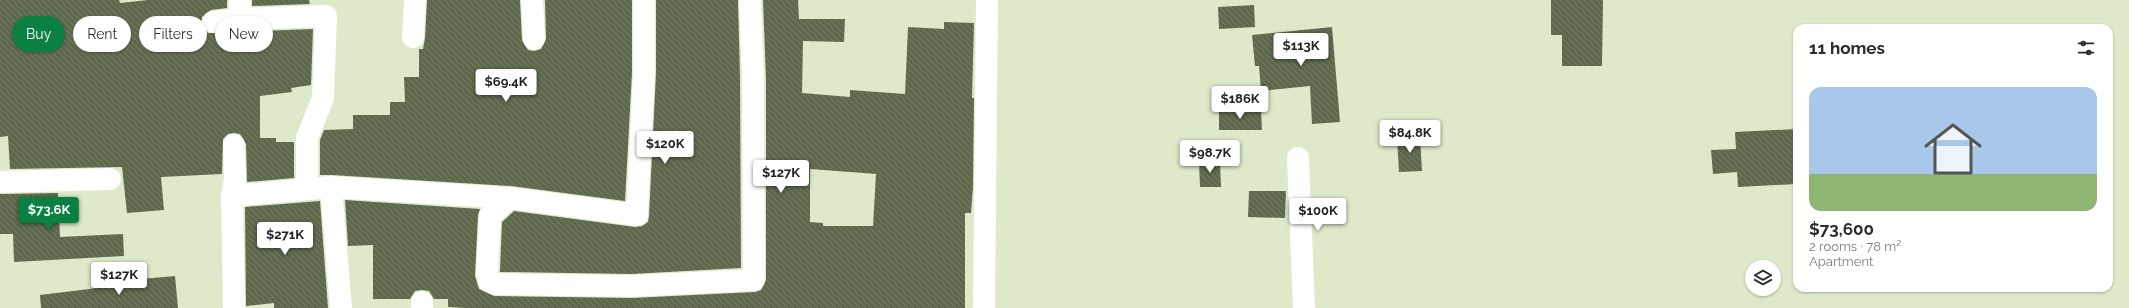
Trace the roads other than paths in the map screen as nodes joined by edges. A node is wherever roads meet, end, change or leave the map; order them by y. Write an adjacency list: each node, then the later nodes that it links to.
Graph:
1 (415, 0): 8 (street)
2 (532, 0): 9 (street)
3 (644, 0): 17 (street)
4 (750, 0): 17 (street)
5 (987, 0): 20 (street)
6 (240, 10): 7 (street); 15 (street)
7 (212, 22)
8 (413, 37)
9 (534, 39)
10 (234, 145): 16 (street)
11 (1298, 158): 21 (street)
12 (110, 179): 13 (street)
13 (0, 182)
14 (331, 187): 15 (street); 17 (street); 19 (street)
15 (307, 189): 16 (street)
16 (232, 196): 18 (street)
17 (510, 198)
18 (234, 308)
19 (341, 308)
20 (984, 308)
21 (1304, 308)

